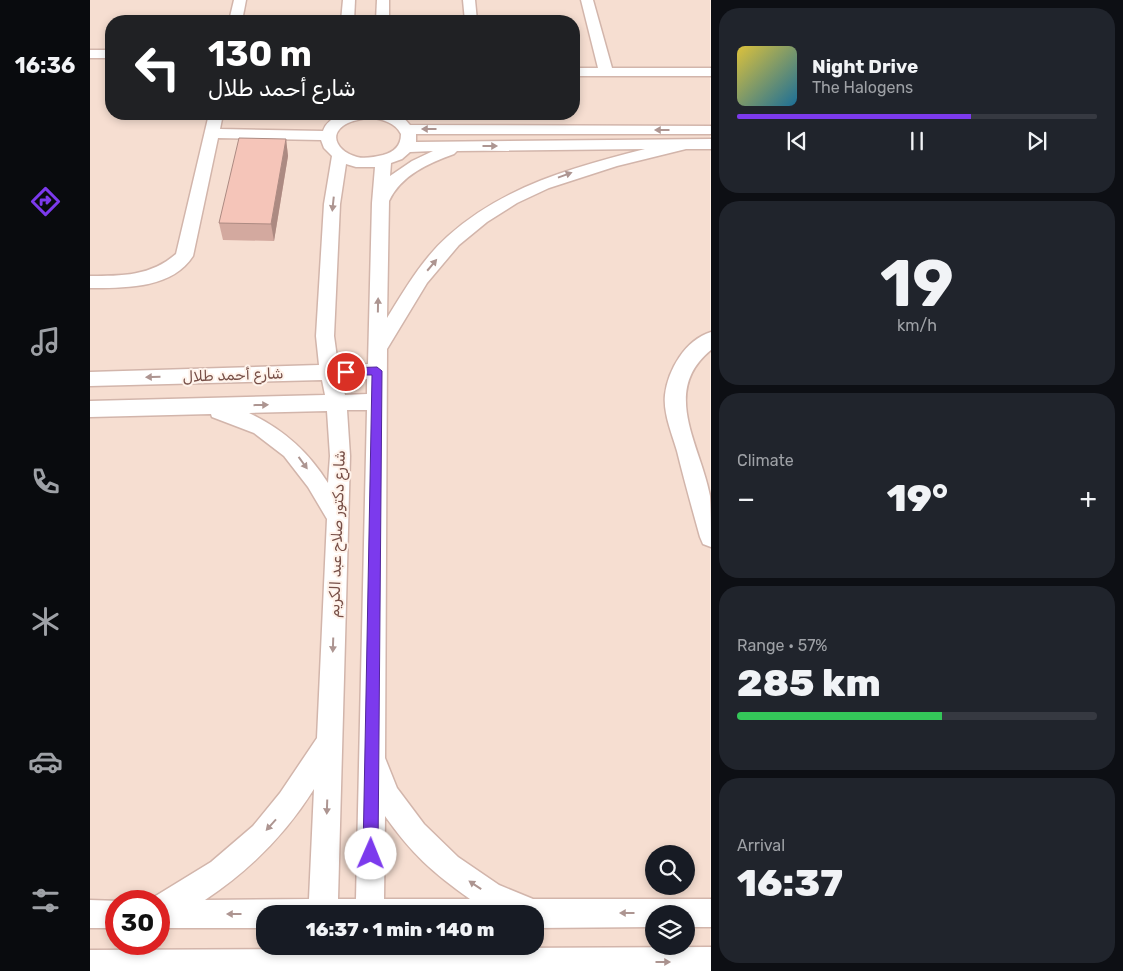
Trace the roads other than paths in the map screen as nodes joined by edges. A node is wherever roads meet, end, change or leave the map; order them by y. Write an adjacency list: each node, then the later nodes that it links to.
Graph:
1 (240, 0): 6 (street)
2 (349, 0): 7 (street)
3 (383, 0): 8 (street)
4 (469, 0): 9 (street)
5 (587, 0): 13 (street)
6 (237, 15)
7 (348, 15)
8 (383, 15)
9 (470, 15)
10 (90, 54): 11 (street)
11 (105, 54)
12 (580, 72): 13 (street)
13 (606, 72): 14 (street)
14 (710, 74)
15 (215, 120): 20 (street)
16 (339, 120): 21 (street)
17 (395, 120): 18 (street)
18 (407, 130): 19 (street, one-way to 18); 25 (street)
19 (710, 130)
20 (212, 133): 21 (street); 29 (street)
21 (327, 136): 26 (street)
22 (710, 144): 23 (street)
23 (682, 145): 24 (street, one-way to 23); 31 (street, one-way to 23)
24 (468, 146): 25 (street); 28 (street)
25 (407, 147): 27 (street)
26 (340, 156): 27 (street); 32 (street, شارع دكتور صلاح عبد الكريم, one-way to 32)
27 (382, 161): 28 (street)
28 (380, 203): 31 (street, one-way to 28)
29 (90, 282)
30 (710, 339): 39 (street)
31 (377, 360): 32 (street, شارع أحمد طلال); 34 (street)
32 (330, 372): 33 (street, شارع أحمد طلال, one-way to 33); 35 (street, شارع دكتور صلاح عبد الكريم)
33 (90, 379)
34 (376, 402): 35 (street, شارع أحمد طلال); 41 (street)
35 (337, 403): 36 (street, شارع أحمد طلال, one-way to 35); 38 (street, شارع دكتور صلاح عبد الكريم)
36 (202, 406): 37 (street, شارع أحمد طلال); 38 (street, one-way to 38)
37 (90, 409)
38 (338, 519): 40 (street, شارع دكتور صلاح عبد الكريم, one-way to 40)
39 (710, 537)
40 (329, 742): 42 (street, one-way to 42); 43 (street, شارع دكتور صلاح عبد الكريم, one-way to 43)
41 (372, 756): 44 (street); 45 (street, one-way to 41)
42 (170, 904)
43 (323, 905)
44 (370, 905)
45 (513, 905)
46 (710, 913): 51 (street, one-way to 51)
47 (90, 914): 48 (street)
48 (105, 914)
49 (170, 914): 50 (street, one-way to 49)
50 (256, 914)
51 (544, 914)
52 (321, 960): 53 (street); 57 (street)
53 (369, 960): 56 (street)
54 (710, 962): 56 (street, one-way to 54)
55 (90, 965): 57 (street)
56 (529, 967)
57 (152, 968)

